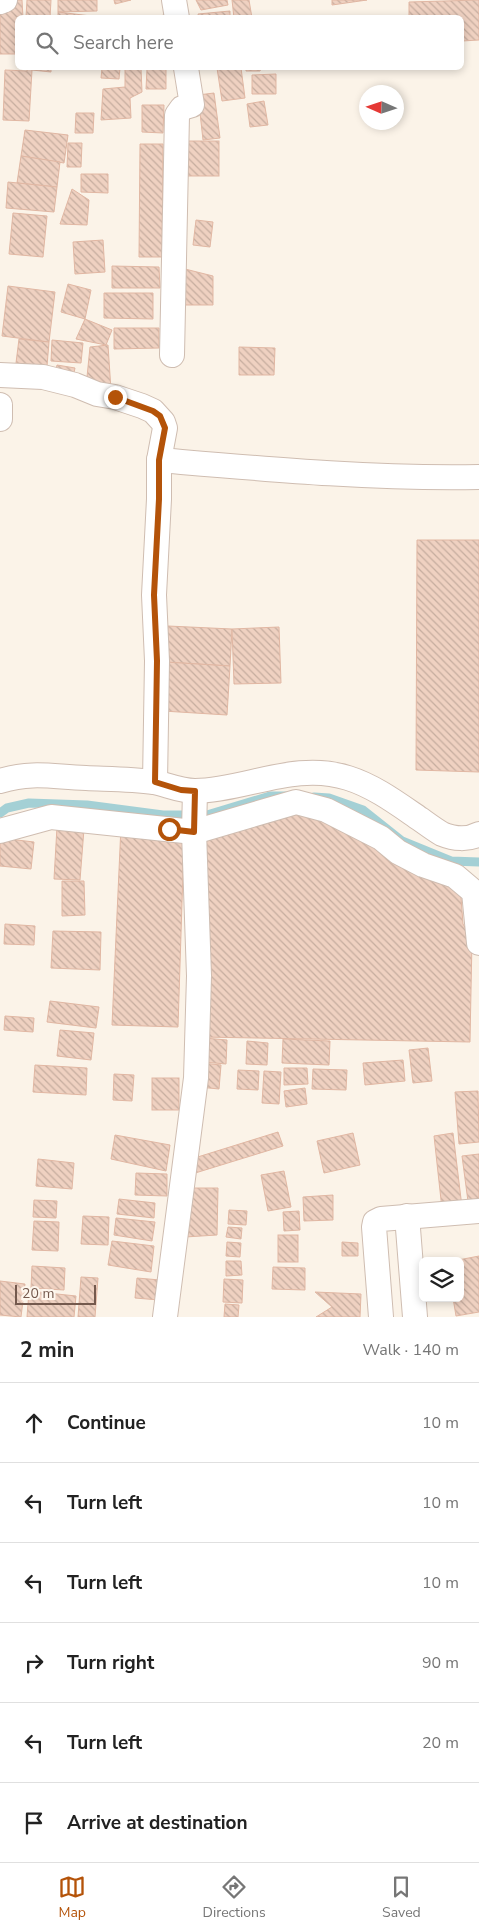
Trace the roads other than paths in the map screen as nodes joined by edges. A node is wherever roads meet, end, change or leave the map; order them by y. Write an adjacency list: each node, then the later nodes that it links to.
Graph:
1 (5, 0): 3 (street)
2 (174, 0): 4 (street)
3 (0, 2)
4 (176, 15)
5 (186, 70): 6 (street)
6 (172, 355)
7 (0, 375): 10 (street)
8 (0, 405): 9 (street)
9 (0, 419)
10 (159, 460): 11 (street); 13 (street)
11 (479, 477)
12 (0, 781): 13 (street)
13 (155, 782): 14 (street)
14 (195, 810): 15 (street); 16 (street); 17 (street); 20 (street)
15 (0, 830)
16 (479, 834)
17 (479, 943)
18 (479, 1210): 19 (street)
19 (407, 1216): 21 (street); 22 (street)
20 (165, 1317)
21 (381, 1317)
22 (415, 1317)

